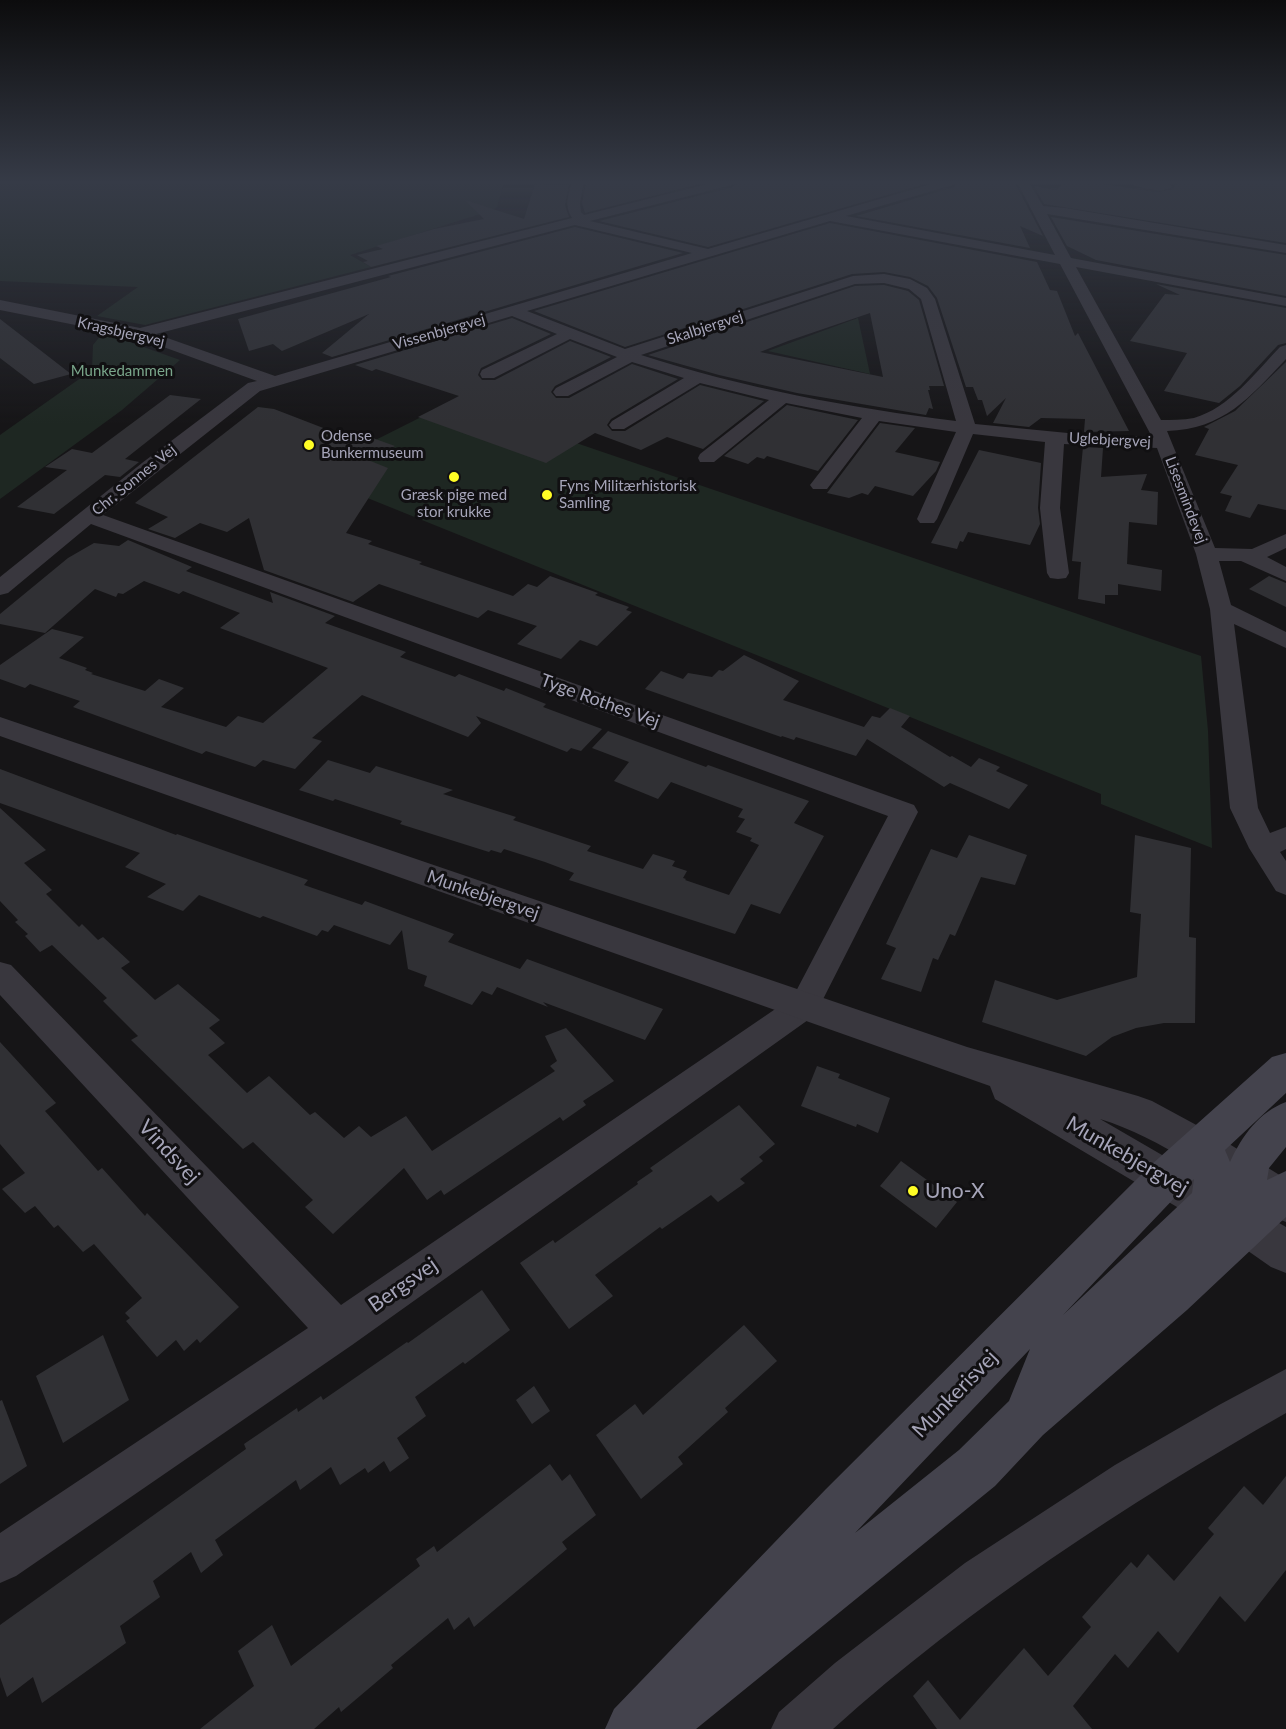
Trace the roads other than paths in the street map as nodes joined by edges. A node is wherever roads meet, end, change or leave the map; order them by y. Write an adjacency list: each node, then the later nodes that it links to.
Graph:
1 (1067, 262): 19 (street, Lisesmindevej)
2 (413, 263): 8 (street)
3 (673, 263): 7 (street, Vissenbjergvej)
4 (1071, 263): 5 (street)
5 (1286, 302)
6 (0, 305): 8 (street, Kragsbjergvej)
7 (511, 310): 9 (street, Uglebjergvej); 14 (street, Vissenbjergvej)
8 (140, 333): 14 (street, Kragsbjergvej)
9 (569, 334): 11 (street, Uglebjergvej); 12 (street)
10 (1286, 350): 19 (street)
11 (627, 356): 13 (street, Uglebjergvej); 15 (street); 20 (street, Skalbjergvej)
12 (488, 374)
13 (698, 377): 16 (street, Uglebjergvej); 18 (street)
14 (274, 381): 25 (street, Chr. Sonnes Vej)
15 (562, 392)
16 (782, 398): 17 (street, Uglebjergvej); 23 (street)
17 (874, 415): 20 (street, Uglebjergvej); 24 (street)
18 (618, 425)
19 (1155, 426): 22 (street, Lisesmindevej)
20 (967, 429): 21 (street, Uglebjergvej); 26 (street)
21 (1055, 437): 22 (street, Uglebjergvej); 30 (street, Uglebjergvej)
22 (1164, 443): 28 (street, Lisesmindevej)
23 (708, 458)
24 (819, 484)
25 (90, 516): 32 (street, Chr. Sonnes Vej); 39 (street, Tyge Rothes Vej)
26 (927, 519)
27 (1286, 540): 29 (street)
28 (1207, 554): 29 (street); 33 (street, Lisesmindevej)
29 (1247, 556): 31 (street)
30 (1058, 573)
31 (1286, 575)
32 (0, 588)
33 (1221, 609): 34 (street); 36 (street, Lisesmindevej)
34 (1286, 641)
35 (0, 726): 39 (street, Munkebjergvej)
36 (1274, 842): 37 (street, Lisesmindevej)
37 (1286, 884)
38 (0, 974): 46 (street, Vindsvej)
39 (804, 1006): 42 (street, Munkebjergvej); 46 (street, Bergsvej)
40 (1286, 1069): 42 (main road, Munkerisvej)
41 (1286, 1120): 43 (main road)
42 (1182, 1163): 43 (street, Munkebjergvej); 44 (main road); 49 (main road, Munkerisvej)
43 (1244, 1175): 44 (street, Munkebjergvej)
44 (1261, 1204): 45 (street, Munkebjergvej); 50 (main road)
45 (1286, 1252)
46 (338, 1331): 48 (street, Bergsvej)
47 (1286, 1390): 51 (street)
48 (0, 1560)
49 (634, 1729)
50 (652, 1729)
51 (796, 1729)

